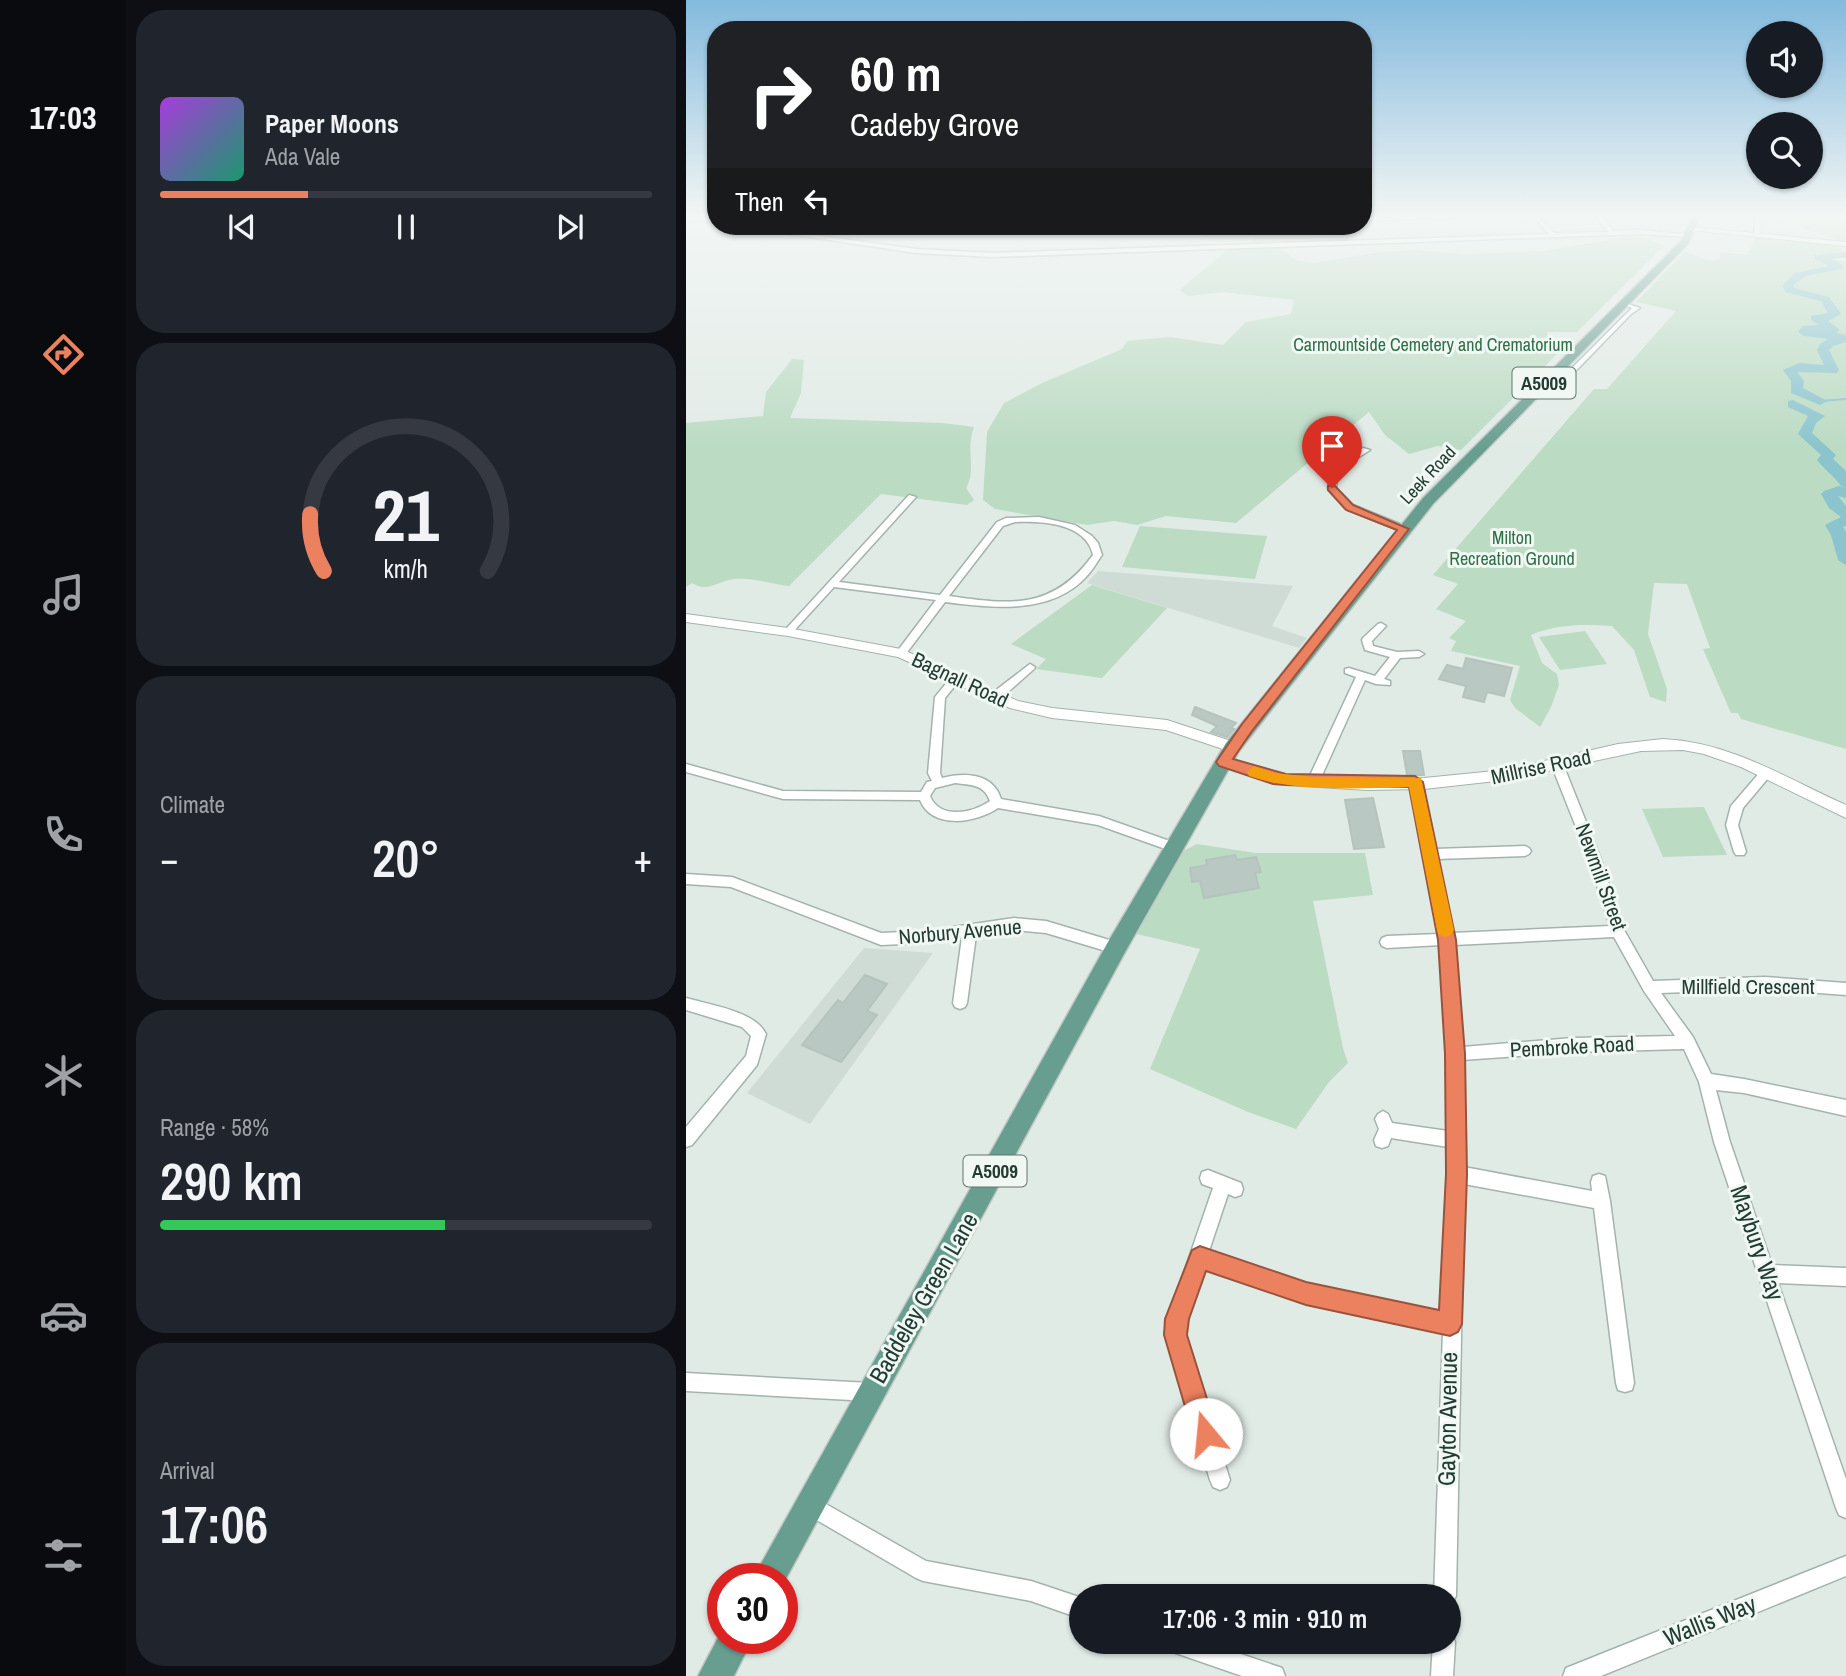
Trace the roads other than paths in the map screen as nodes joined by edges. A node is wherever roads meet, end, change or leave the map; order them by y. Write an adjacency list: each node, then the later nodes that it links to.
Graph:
1 (1633, 293): 5 (main road, Leek Road / A5009)
2 (1366, 450): 5 (street)
3 (912, 497): 6 (street)
4 (1010, 518): 7 (street); 7 (street)
5 (1404, 529): 19 (main road, Leek Road / A5009)
6 (830, 584): 7 (street); 10 (street)
7 (943, 599): 11 (street)
8 (686, 618): 10 (street, Bagnall Road)
9 (1381, 626): 13 (street)
10 (788, 632): 11 (street, Bagnall Road)
11 (901, 653): 17 (street, Bagnall Road)
12 (1419, 654): 13 (street)
13 (1396, 655): 16 (street)
14 (1030, 667): 18 (street)
15 (1349, 671): 16 (street)
16 (1362, 676): 24 (street)
17 (957, 677): 18 (street, Bagnall Road); 23 (street)
18 (995, 696): 19 (street, Bagnall Road)
19 (1228, 754): 24 (street, Millrise Road); 29 (main road, Baddeley Green Lane / A5009)
20 (1558, 764): 22 (street, Millrise Road); 25 (street, Millrise Road); 35 (street, Newmill Street)
21 (686, 768): 26 (street)
22 (1765, 774): 28 (street, Millrise Road); 31 (street)
23 (938, 782): 26 (street); 27 (street)
24 (1313, 782): 25 (street, Millrise Road)
25 (1415, 782): 32 (street)
26 (924, 796): 27 (street)
27 (996, 803): 29 (street)
28 (1846, 812)
29 (1174, 847): 38 (main road, Baddeley Green Lane / A5009)
30 (1525, 851): 32 (street)
31 (1740, 852)
32 (1429, 854): 37 (street)
33 (686, 879): 34 (street, Norbury Avenue)
34 (970, 931): 38 (street, Norbury Avenue); 41 (street)
35 (1618, 931): 37 (street); 39 (street, Newmill Street)
36 (1394, 938): 37 (street)
37 (1447, 940): 44 (street)
38 (1116, 948): 61 (main road, Baddeley Green Lane / A5009)
39 (1649, 987): 40 (street, Millfield Crescent); 43 (street, Maybury Way)
40 (1846, 989)
41 (960, 1003)
42 (686, 1004): 49 (street)
43 (1688, 1042): 44 (street, Pembroke Road); 46 (street, Maybury Way)
44 (1455, 1054): 45 (street)
45 (1454, 1073): 50 (street, Gayton Avenue)
46 (1706, 1081): 47 (street); 56 (street, Maybury Way)
47 (1846, 1108)
48 (1384, 1130): 50 (street)
49 (686, 1139)
50 (1456, 1140): 51 (street, Gayton Avenue)
51 (1456, 1174): 54 (street); 58 (street, Gayton Avenue)
52 (1599, 1182): 54 (street)
53 (1222, 1184): 55 (street)
54 (1602, 1201): 60 (street)
55 (1200, 1257): 58 (street); 62 (street)
56 (1769, 1274): 57 (street); 64 (street, Maybury Way)
57 (1846, 1277)
58 (1450, 1324): 67 (street, Gayton Avenue)
59 (686, 1382): 61 (street)
60 (1625, 1382)
61 (870, 1392): 63 (main road, Baddeley Green Lane / A5009)
62 (1220, 1480)
63 (810, 1505): 65 (main road, Baddeley Green Lane / A5009); 68 (street)
64 (1846, 1508)
65 (777, 1563)
66 (1846, 1566): 75 (street, Wallis Way)
67 (1445, 1584)
68 (1069, 1604)
69 (727, 1654): 72 (main road)
70 (1210, 1654): 73 (street)
71 (1443, 1654): 74 (street)
72 (715, 1676)
73 (1274, 1676)
74 (1442, 1676)
75 (1574, 1676)

